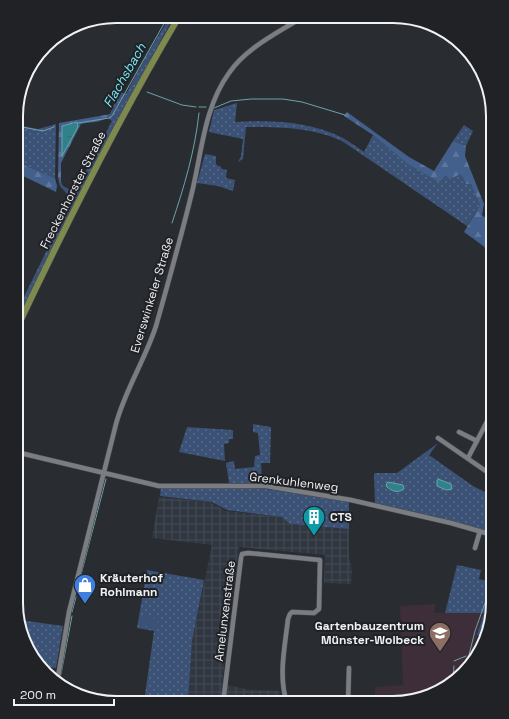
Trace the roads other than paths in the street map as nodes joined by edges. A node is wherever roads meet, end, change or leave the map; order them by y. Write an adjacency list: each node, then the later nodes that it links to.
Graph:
1 (175, 23): 3 (main road, Freckenhorster Straße)
2 (293, 23): 11 (street, Everswinkeler Straße)
3 (23, 316)
4 (486, 423): 7 (street)
5 (459, 432): 7 (street)
6 (438, 438): 9 (street)
7 (477, 440): 9 (street)
8 (23, 454): 11 (street, Grenkuhlenweg)
9 (468, 458): 10 (street)
10 (486, 471)
11 (103, 474): 12 (street, Grenkuhlenweg); 16 (street, Everswinkeler Straße)
12 (480, 531): 13 (street, Grenkuhlenweg); 14 (street)
13 (486, 533)
14 (475, 548)
15 (349, 668): 19 (street)
16 (58, 676)
17 (224, 696): 18 (street, Amelunxenstraße)
18 (285, 696)
19 (348, 696)

